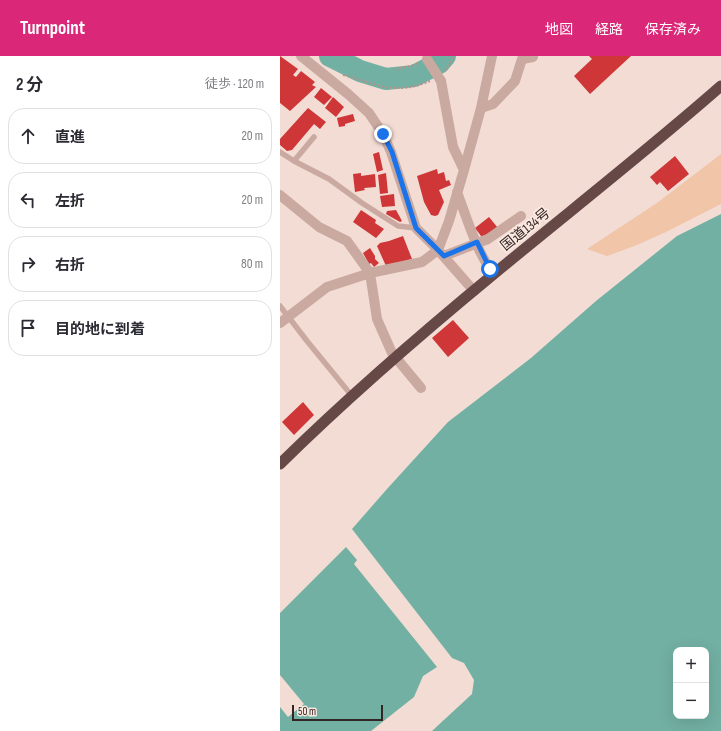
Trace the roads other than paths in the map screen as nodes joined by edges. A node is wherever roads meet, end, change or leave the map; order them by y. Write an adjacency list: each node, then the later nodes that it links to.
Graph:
1 (301, 56): 15 (street)
2 (492, 56): 7 (street)
3 (426, 58): 11 (street, bridge)
4 (520, 58): 5 (street); 7 (street)
5 (533, 58)
6 (721, 86): 19 (highway, 国道134号)
7 (481, 108): 11 (street)
8 (314, 137): 10 (lane)
9 (280, 152): 10 (lane)
10 (294, 161): 15 (lane)
11 (464, 170): 12 (street)
12 (457, 192): 16 (street); 17 (street)
13 (280, 195): 18 (street)
14 (521, 216): 16 (street)
15 (416, 228): 17 (street)
16 (477, 242): 17 (street); 19 (street)
17 (441, 253): 18 (street); 20 (street)
18 (370, 273): 22 (street); 24 (street)
19 (494, 273): 20 (highway, 国道134号)
20 (474, 291): 24 (highway, 国道134号)
21 (280, 306): 22 (lane)
22 (288, 316): 23 (street); 26 (lane)
23 (280, 322)
24 (395, 358): 25 (street); 26 (highway, 国道134号)
25 (421, 388)
26 (352, 396): 27 (highway, 国道134号)
27 (280, 464)

